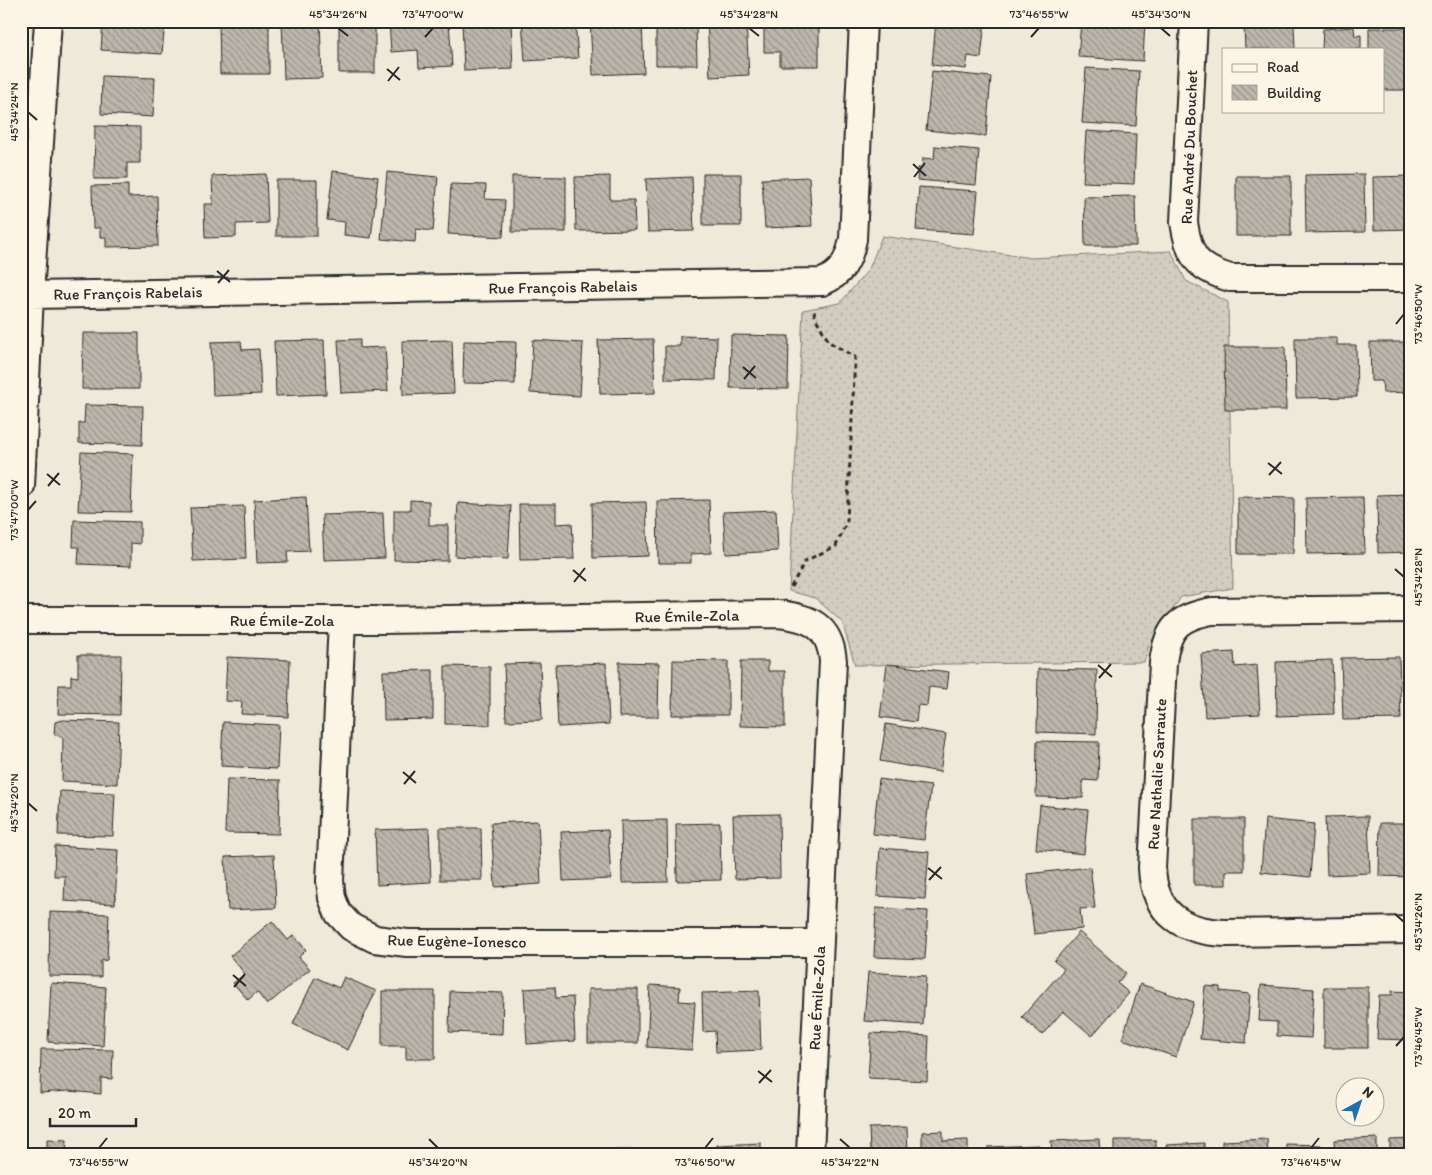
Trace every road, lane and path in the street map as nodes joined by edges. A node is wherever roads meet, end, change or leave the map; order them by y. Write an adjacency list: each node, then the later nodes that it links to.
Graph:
1 (48, 21): 6 (street)
2 (863, 21): 5 (street, Rue François Rabelais)
3 (1194, 21): 4 (street, Rue André Du Bouchet)
4 (1411, 278)
5 (811, 283): 6 (street, Rue François Rabelais); 9 (path)
6 (30, 295): 7 (street)
7 (21, 486)
8 (1411, 609): 12 (street, Rue Nathalie Sarraute)
9 (777, 614): 11 (street, Rue Émile-Zola); 13 (street, Rue Émile-Zola)
10 (21, 620): 11 (street, Rue Émile-Zola)
11 (342, 620): 13 (street, Rue Eugène-Ionesco)
12 (1411, 930)
13 (820, 943): 14 (street, Rue Émile-Zola)
14 (810, 1154)

